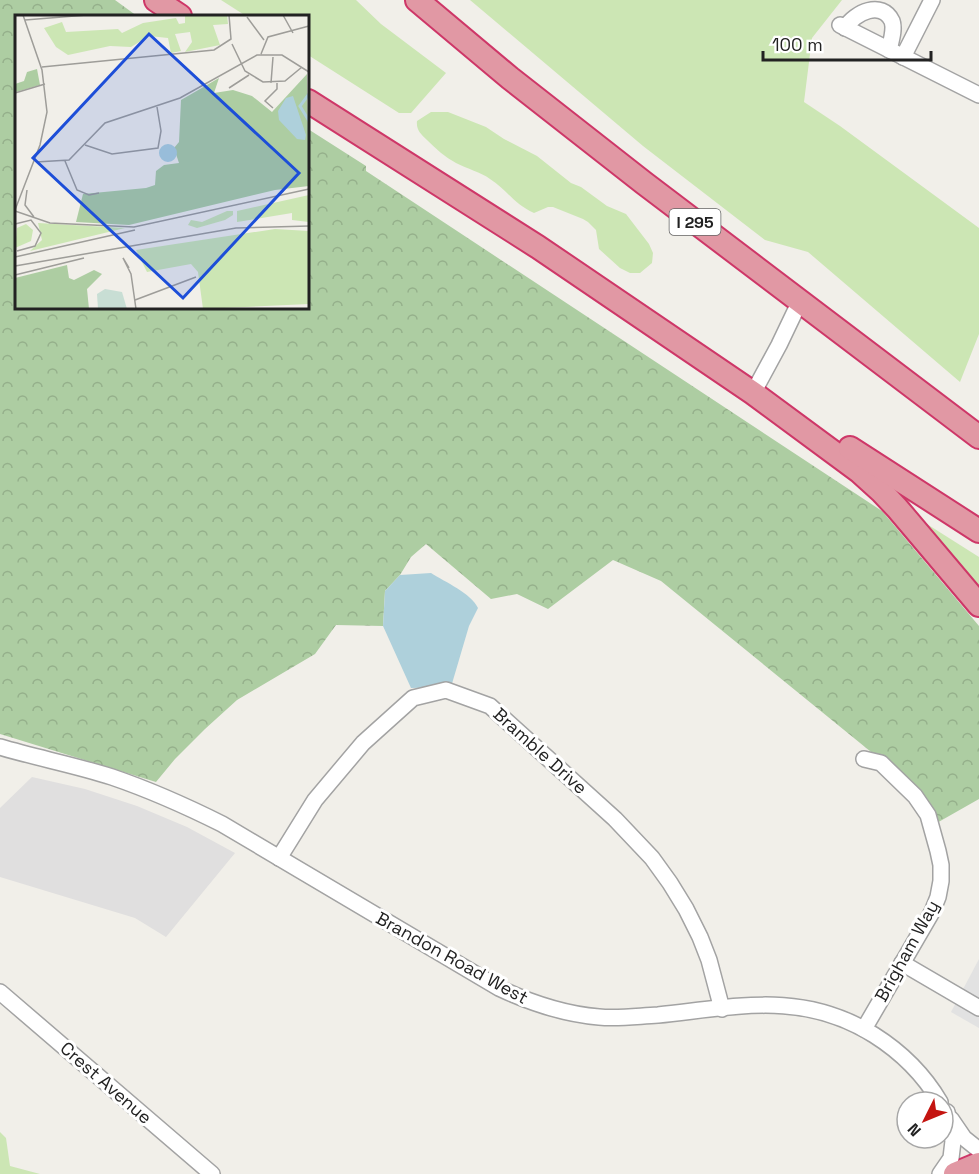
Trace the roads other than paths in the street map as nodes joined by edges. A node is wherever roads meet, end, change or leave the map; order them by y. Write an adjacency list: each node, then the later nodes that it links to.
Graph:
1 (156, 0): 4 (highway)
2 (417, 0): 8 (highway, I 295)
3 (932, 0): 5 (street)
4 (178, 15)
5 (896, 53): 5 (street); 6 (street)
6 (979, 95)
7 (309, 102): 10 (highway)
8 (714, 236): 9 (highway, I 295); 11 (highway)
9 (800, 301): 10 (street); 12 (highway, I 295)
10 (753, 393): 13 (highway); 14 (highway)
11 (979, 421)
12 (979, 437)
13 (979, 531)
14 (979, 605)
15 (0, 747): 17 (street, Brandon Road West)
16 (864, 759): 18 (street, Brigham Way)
17 (279, 858): 21 (street, Brandon Road West); 21 (street, Bramble Drive)
18 (902, 963): 20 (street); 22 (street, Brigham Way)
19 (0, 992): 28 (street, Crest Avenue)
20 (977, 1002)
21 (722, 1009): 22 (street, Brandon Road West)
22 (864, 1029): 23 (street, Brandon Road West)
23 (932, 1090)
24 (955, 1125): 26 (street, Brandon Road West)
25 (952, 1150): 29 (street, Brandon Road West)
26 (979, 1150)
27 (979, 1164): 30 (highway)
28 (212, 1174)
29 (940, 1174)
30 (955, 1174)

